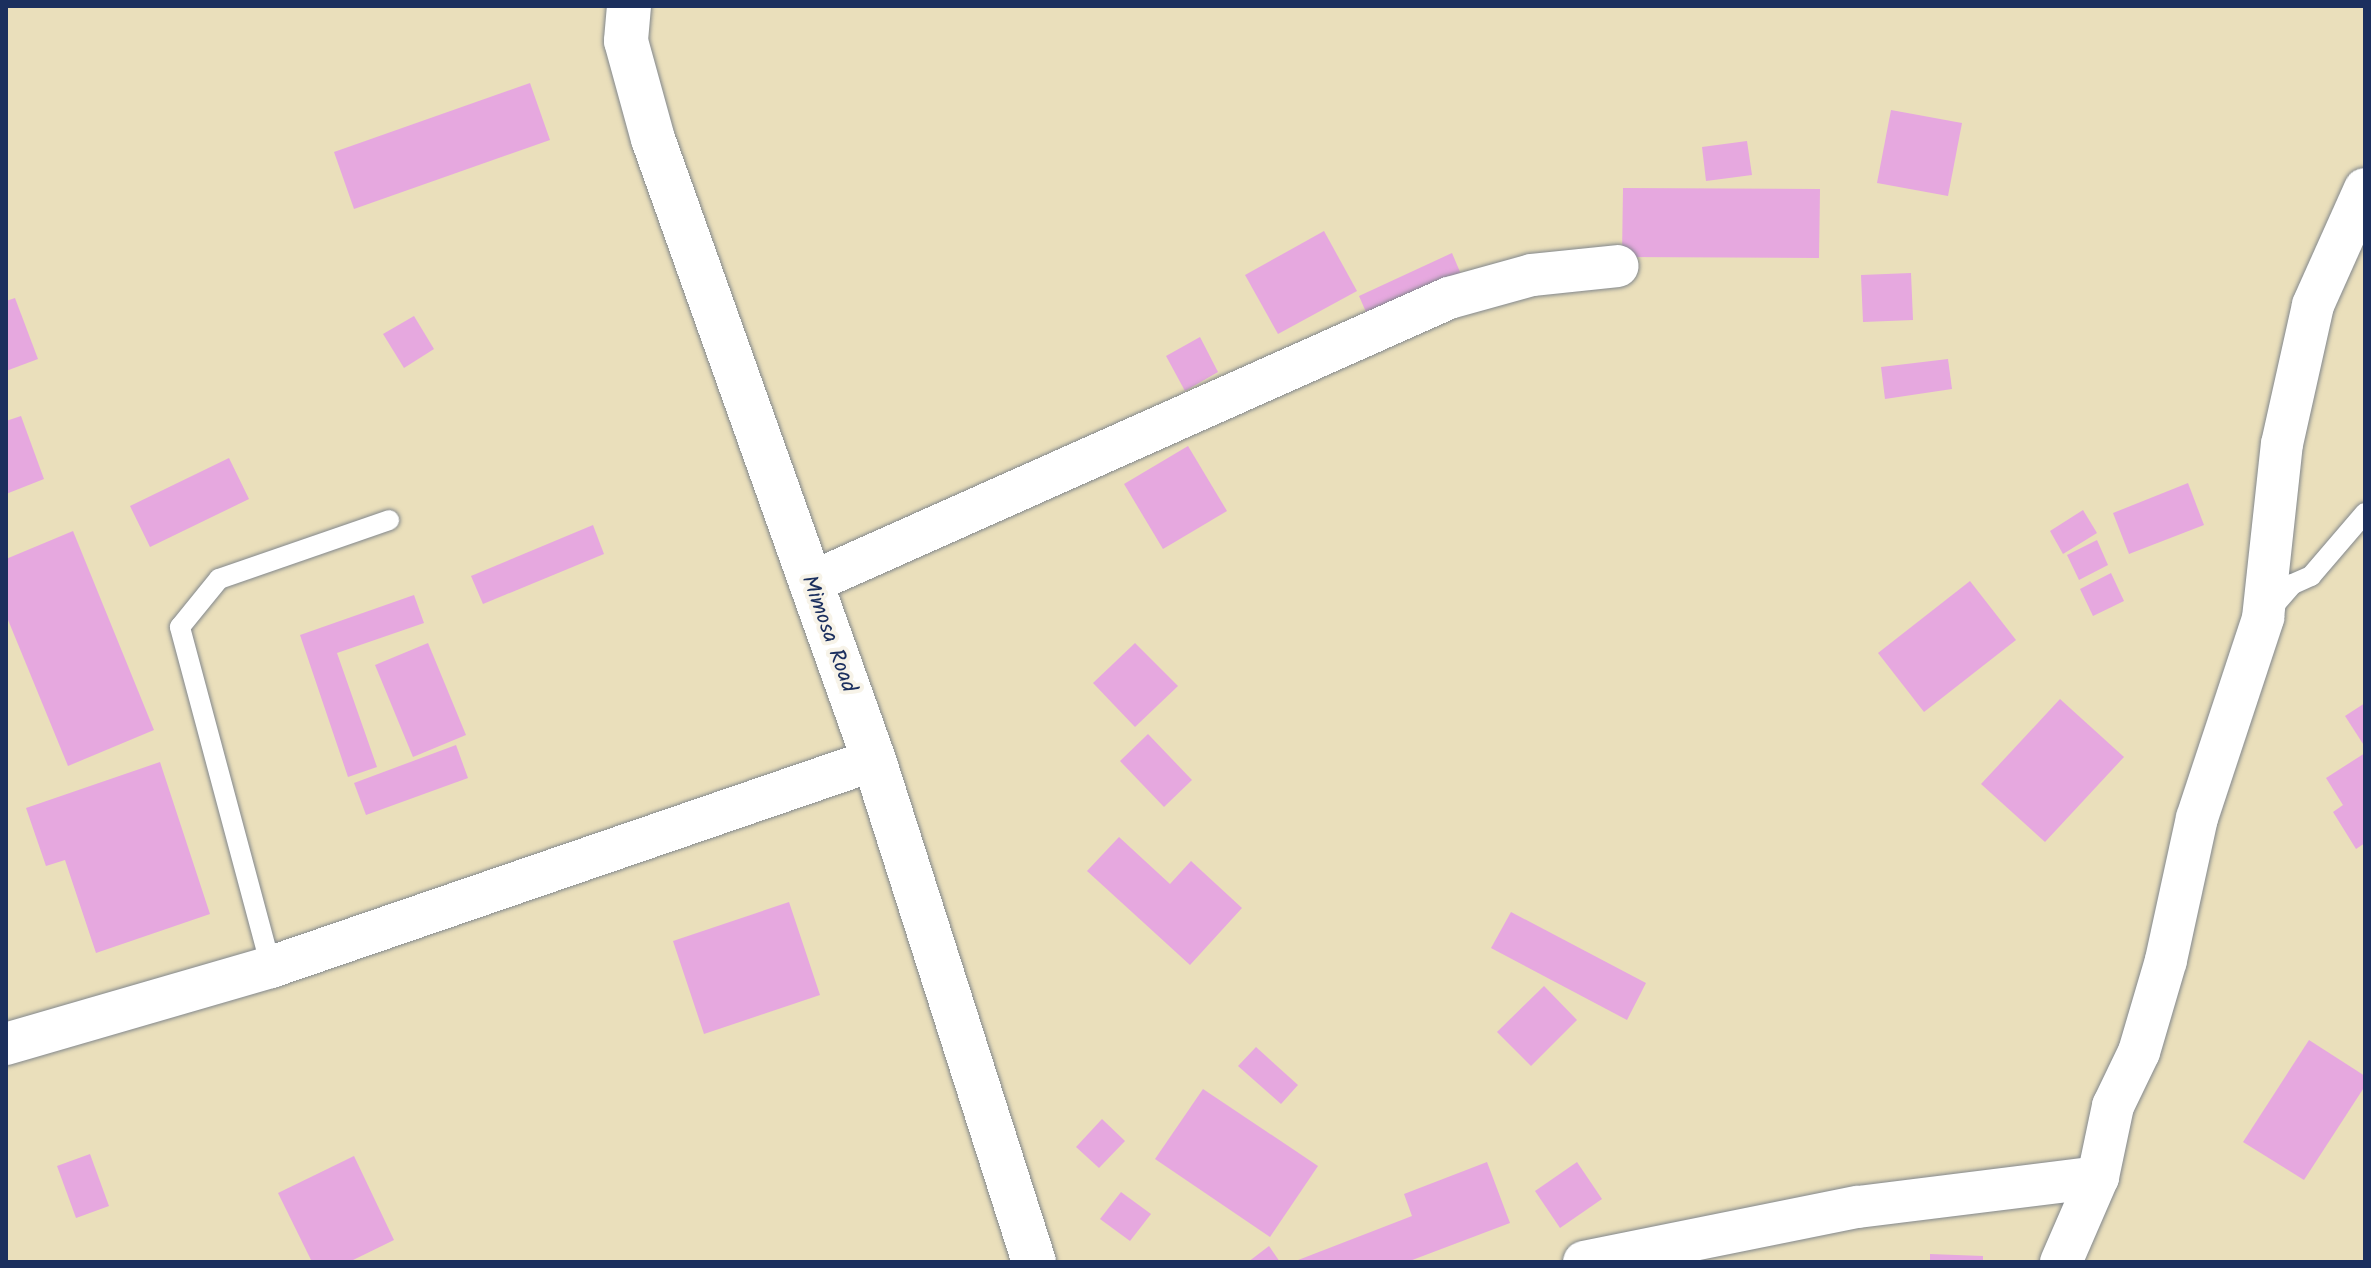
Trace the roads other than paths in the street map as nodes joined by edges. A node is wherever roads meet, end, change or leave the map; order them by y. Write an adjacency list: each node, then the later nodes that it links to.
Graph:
1 (629, 6): 6 (street, Mimosa Road)
2 (2365, 189): 7 (street)
3 (1618, 266): 6 (street)
4 (2365, 513): 7 (lane)
5 (389, 520): 9 (lane)
6 (810, 583): 8 (street, Mimosa Road)
7 (2263, 618): 11 (street)
8 (874, 760): 9 (street); 12 (street, Mimosa Road)
9 (271, 967): 10 (street)
10 (6, 1044)
11 (2098, 1177): 13 (street); 14 (street)
12 (1034, 1262)
13 (1584, 1262)
14 (2061, 1262)

